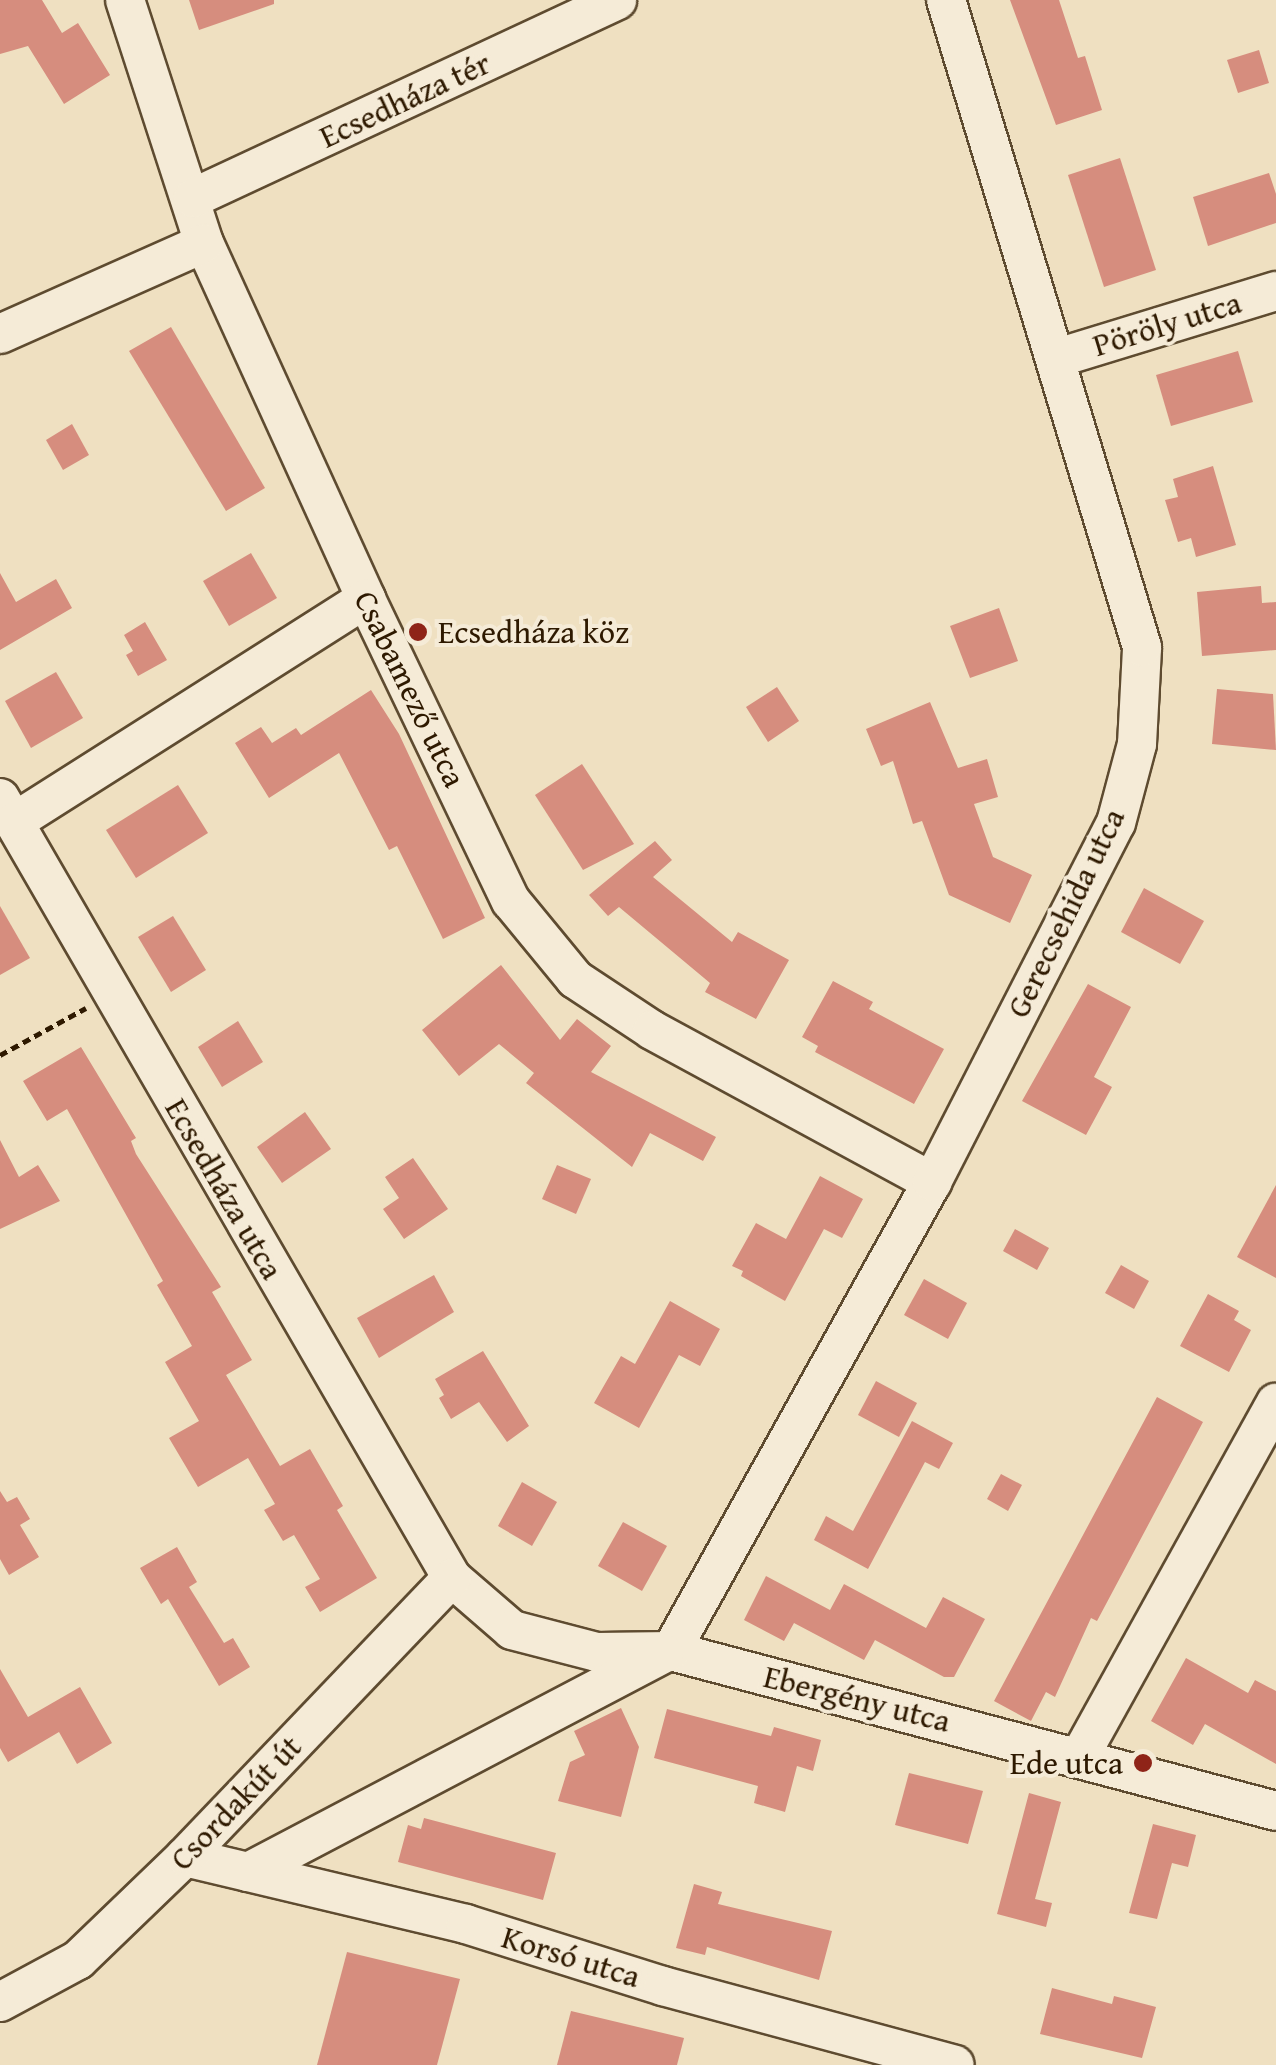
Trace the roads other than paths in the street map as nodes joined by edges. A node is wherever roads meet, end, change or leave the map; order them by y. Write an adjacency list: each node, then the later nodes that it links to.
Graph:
1 (125, 0): 5 (street, Csabamező utca)
2 (617, 0): 4 (street, Ecsedháza tér)
3 (946, 0): 9 (street, Gerecsehida utca)
4 (541, 17): 5 (street, Ecsedháza tér)
5 (192, 198): 6 (street, Csabamező utca)
6 (204, 243): 8 (street); 10 (street, Csabamező utca)
7 (1276, 290): 9 (street, Pöröly utca)
8 (0, 334)
9 (1057, 358): 12 (street, Gerecsehida utca)
10 (366, 599): 11 (street); 12 (street, Csabamező utca)
11 (7, 810): 14 (street, Ecsedháza utca)
12 (932, 1182): 15 (street, Gerecsehida utca)
13 (1276, 1403): 16 (street)
14 (452, 1578): 15 (street, Ebergény utca); 18 (street, Csordakút út)
15 (671, 1651): 16 (street, Ebergény utca); 19 (street)
16 (1080, 1756): 17 (street, Ebergény utca)
17 (1276, 1810)
18 (185, 1857): 19 (street, Korsó utca); 20 (street, Csordakút út)
19 (248, 1872): 21 (street, Korsó utca)
20 (0, 2002)
21 (954, 2065)

